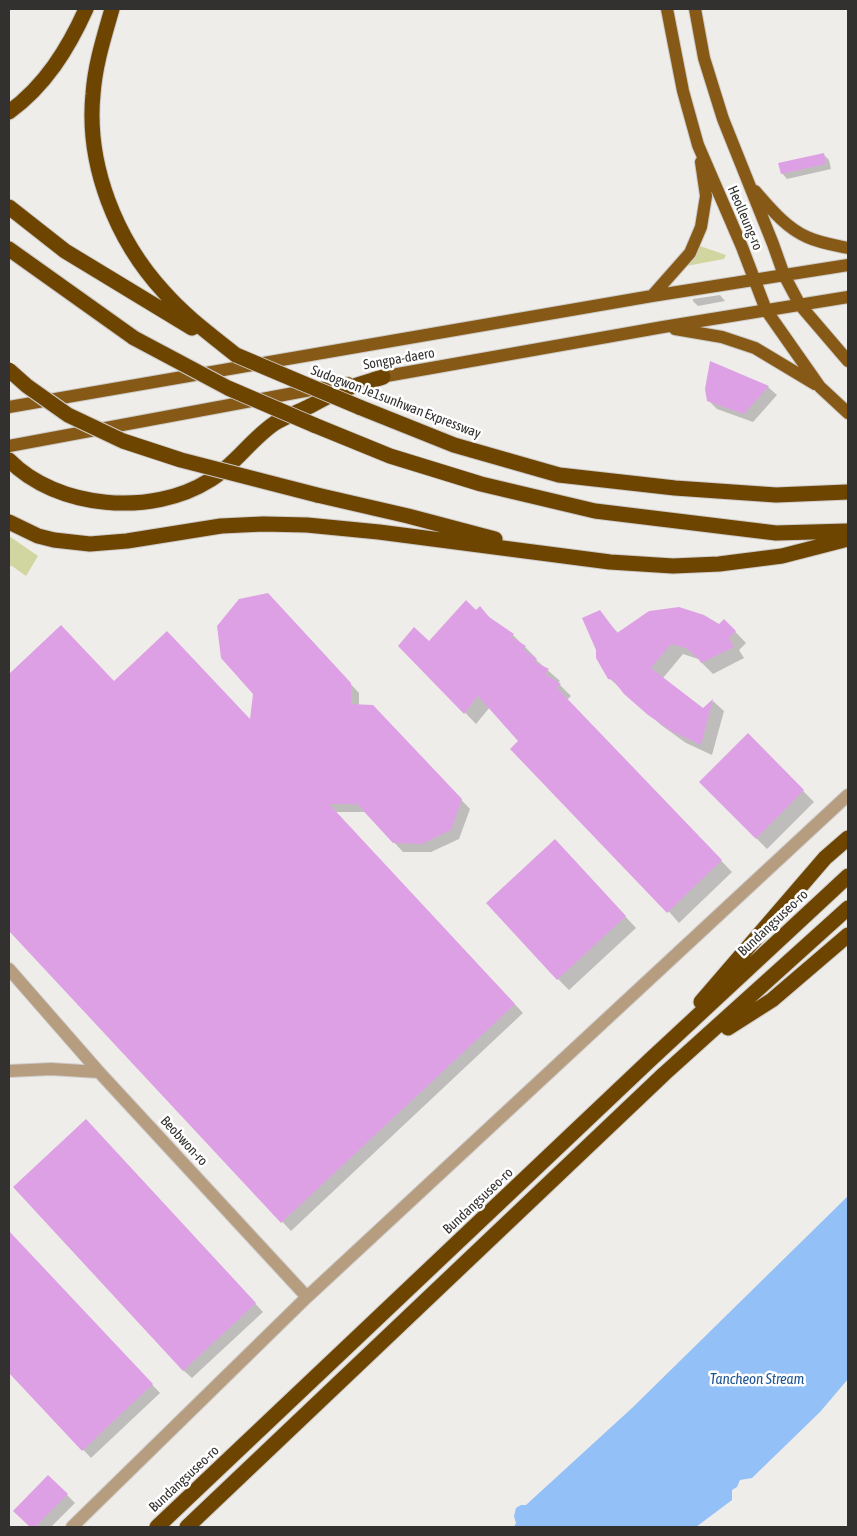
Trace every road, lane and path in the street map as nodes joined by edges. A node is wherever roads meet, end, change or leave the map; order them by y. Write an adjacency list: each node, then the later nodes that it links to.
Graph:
1 (86, 9): 5 (highway)
2 (112, 9): 19 (highway)
3 (667, 9): 6 (main road, Heolleung-ro)
4 (695, 9): 7 (main road, Heolleung-ro)
5 (9, 112)
6 (698, 145): 13 (main road, Heolleung-ro); 14 (main road)
7 (750, 185): 9 (main road); 12 (main road, Heolleung-ro)
8 (9, 207): 19 (highway, Sudogwon Je1sunhwan Expressway)
9 (848, 248)
10 (9, 249): 30 (highway, bridge)
11 (848, 265): 12 (main road, Songpa-daero)
12 (784, 275): 13 (main road, Songpa-daero); 16 (main road, Heolleung-ro)
13 (754, 279): 14 (main road, Songpa-daero); 17 (main road, Heolleung-ro)
14 (652, 296): 24 (main road, Songpa-daero)
15 (848, 296): 16 (main road, Songpa-daero)
16 (800, 305): 17 (main road, Songpa-daero); 20 (main road, Heolleung-ro)
17 (766, 310): 18 (main road, Songpa-daero); 23 (main road, Heolleung-ro)
18 (662, 327): 22 (main road, Songpa-daero); 23 (main road)
19 (236, 355): 28 (highway, Sudogwon Je1sunhwan Expressway, bridge)
20 (848, 361)
21 (9, 370): 32 (highway, bridge)
22 (383, 377): 26 (main road, Songpa-daero); 27 (highway)
23 (820, 387): 25 (main road, Heolleung-ro)
24 (9, 407)
25 (848, 413)
26 (9, 446)
27 (9, 460)
28 (848, 492)
29 (9, 522): 32 (highway)
30 (848, 530)
31 (848, 539): 32 (highway)
32 (554, 555)
33 (848, 795): 43 (street)
34 (848, 838): 39 (highway)
35 (848, 876): 39 (highway, Bundangsuseo-ro)
36 (844, 912): 42 (highway)
37 (848, 935): 42 (highway)
38 (9, 969): 41 (street, Beobwon-ro)
39 (650, 1060): 45 (highway, Bundangsuseo-ro)
40 (9, 1071): 41 (street)
41 (99, 1072): 43 (street, Beobwon-ro)
42 (664, 1074): 46 (highway)
43 (307, 1297): 44 (street)
44 (72, 1527)
45 (157, 1527)
46 (187, 1527)

